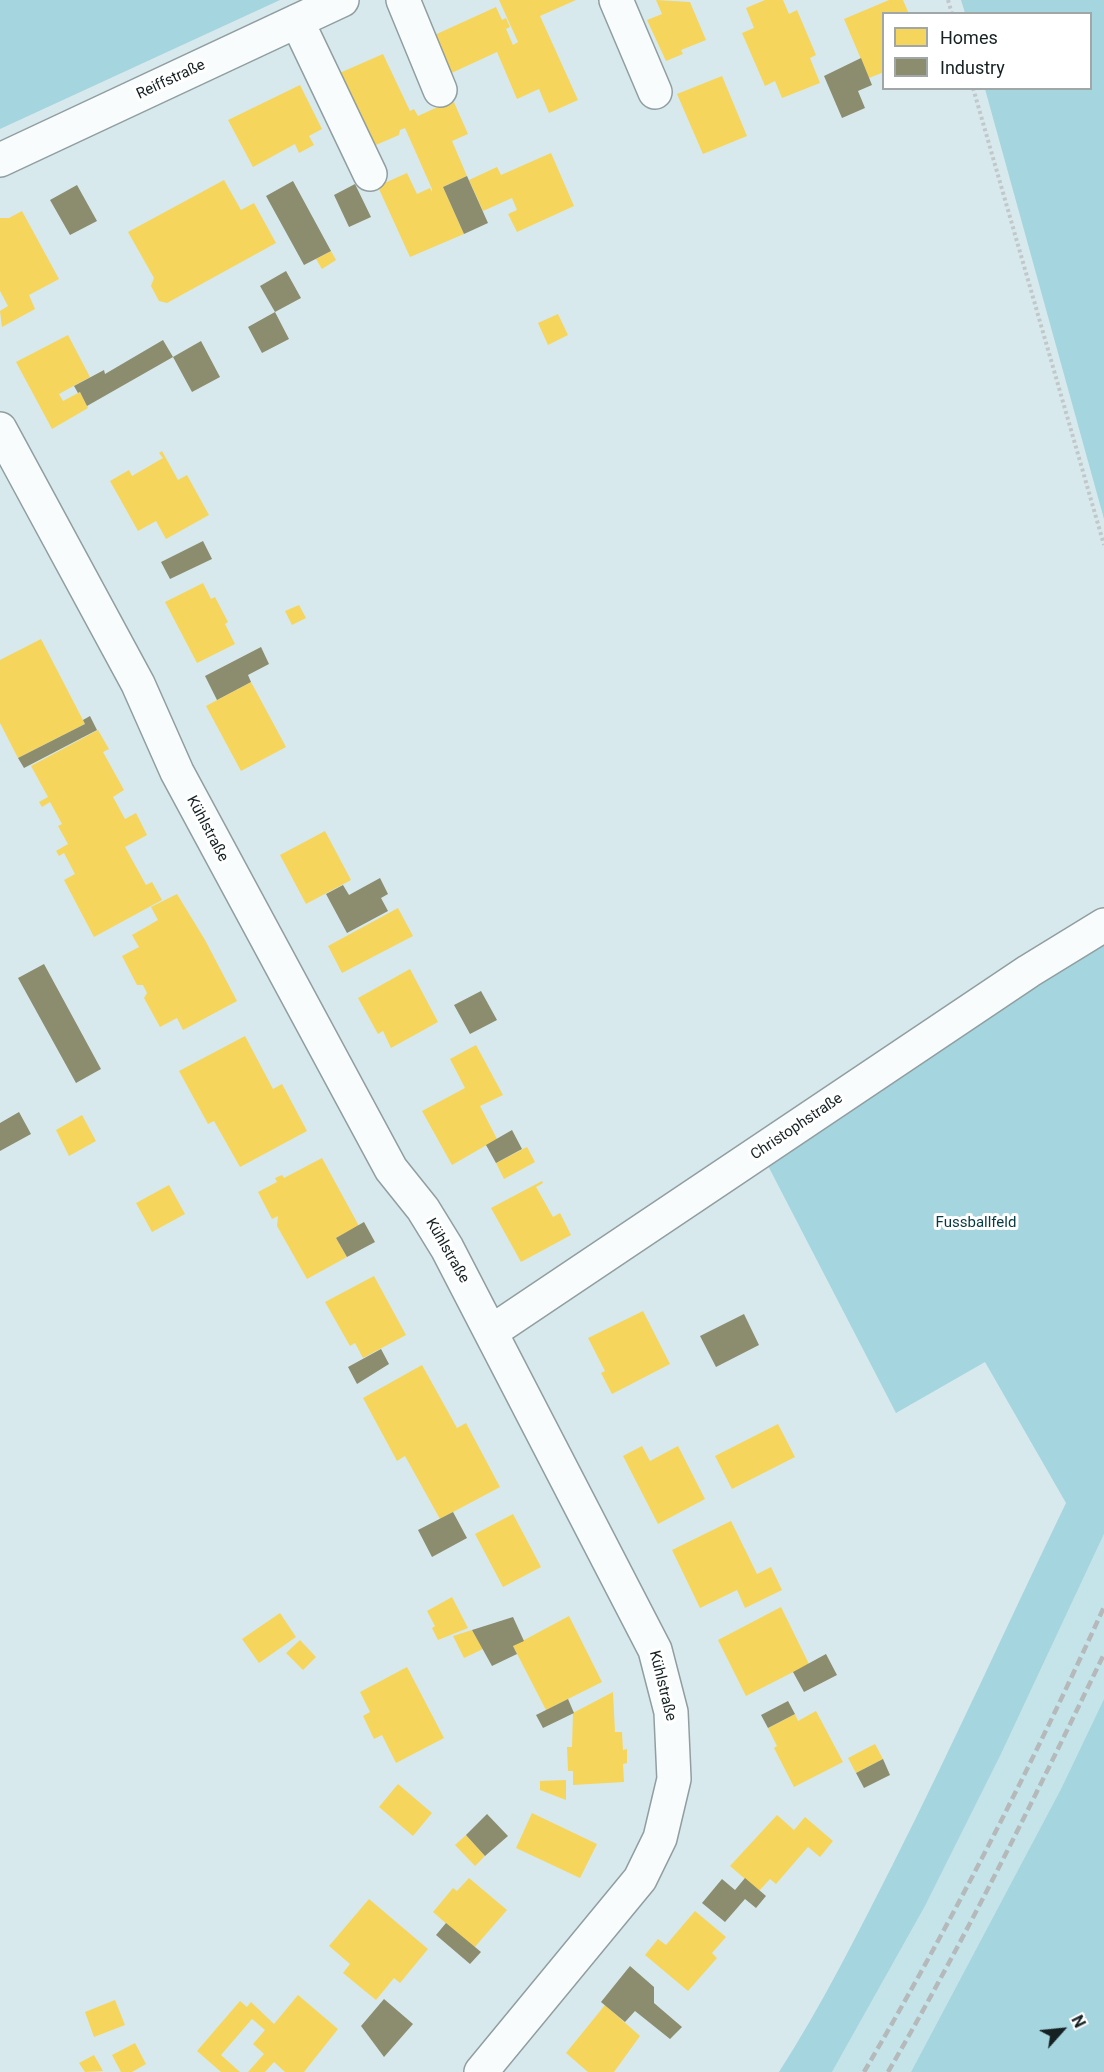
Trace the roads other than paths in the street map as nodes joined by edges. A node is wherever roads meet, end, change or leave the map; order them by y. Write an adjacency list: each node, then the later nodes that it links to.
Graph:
1 (342, 0): 4 (street, Reiffstraße)
2 (403, 0): 5 (street)
3 (616, 0): 6 (street)
4 (297, 21): 7 (street, Reiffstraße); 8 (street)
5 (440, 90)
6 (655, 92)
7 (0, 160)
8 (370, 174)
9 (0, 429): 11 (street, Kühlstraße)
10 (1104, 925): 11 (street, Christophstraße)
11 (491, 1332): 12 (street, Kühlstraße)
12 (481, 2072)

